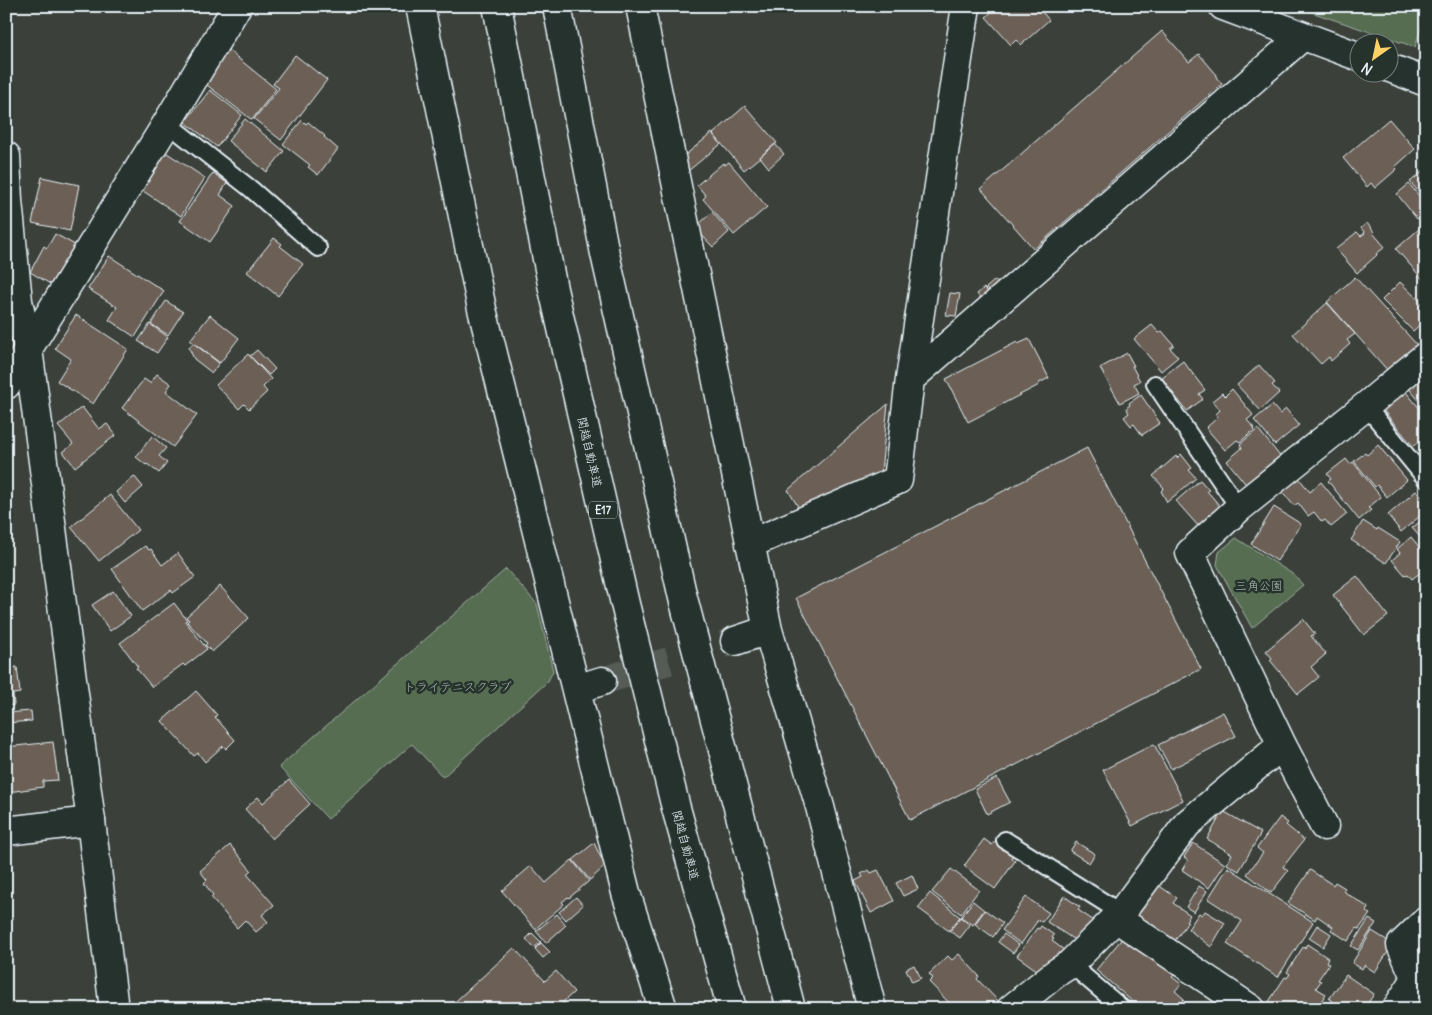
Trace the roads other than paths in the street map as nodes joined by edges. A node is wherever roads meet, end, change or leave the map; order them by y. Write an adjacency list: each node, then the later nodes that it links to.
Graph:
1 (237, 6): 12 (main road)
2 (420, 6): 28 (main road)
3 (497, 6): 39 (main road, 関越自動車道 / E17)
4 (557, 6): 40 (main road)
5 (640, 6): 24 (main road)
6 (966, 6): 18 (main road)
7 (1223, 6): 8 (main road)
8 (1303, 36): 9 (main road); 18 (main road)
9 (1350, 53)
10 (1400, 72): 11 (main road)
11 (1426, 82)
12 (167, 123): 14 (lane); 16 (main road)
13 (6, 156): 15 (main road)
14 (318, 248)
15 (12, 299): 16 (main road)
16 (28, 349): 20 (main road); 30 (main road)
17 (1426, 356): 21 (main road)
18 (910, 379): 24 (main road)
19 (1155, 384): 23 (lane)
20 (6, 386)
21 (1366, 406): 22 (lane); 23 (main road)
22 (1426, 479)
23 (1239, 508): 29 (main road)
24 (750, 544): 25 (main road)
25 (768, 630): 26 (main road); 41 (main road)
26 (735, 640)
27 (602, 681): 28 (main road)
28 (576, 689): 38 (main road)
29 (1282, 745): 31 (main road); 34 (main road)
30 (91, 821): 32 (main road); 37 (main road)
31 (1324, 826)
32 (6, 831)
33 (1005, 840): 34 (lane)
34 (1119, 916): 36 (main road); 44 (main road)
35 (1426, 921): 45 (main road)
36 (1070, 964): 42 (main road); 43 (lane)
37 (114, 1009)
38 (663, 1009)
39 (732, 1009)
40 (791, 1009)
41 (872, 1009)
42 (1011, 1009)
43 (1123, 1009)
44 (1251, 1009)
45 (1396, 1009)

